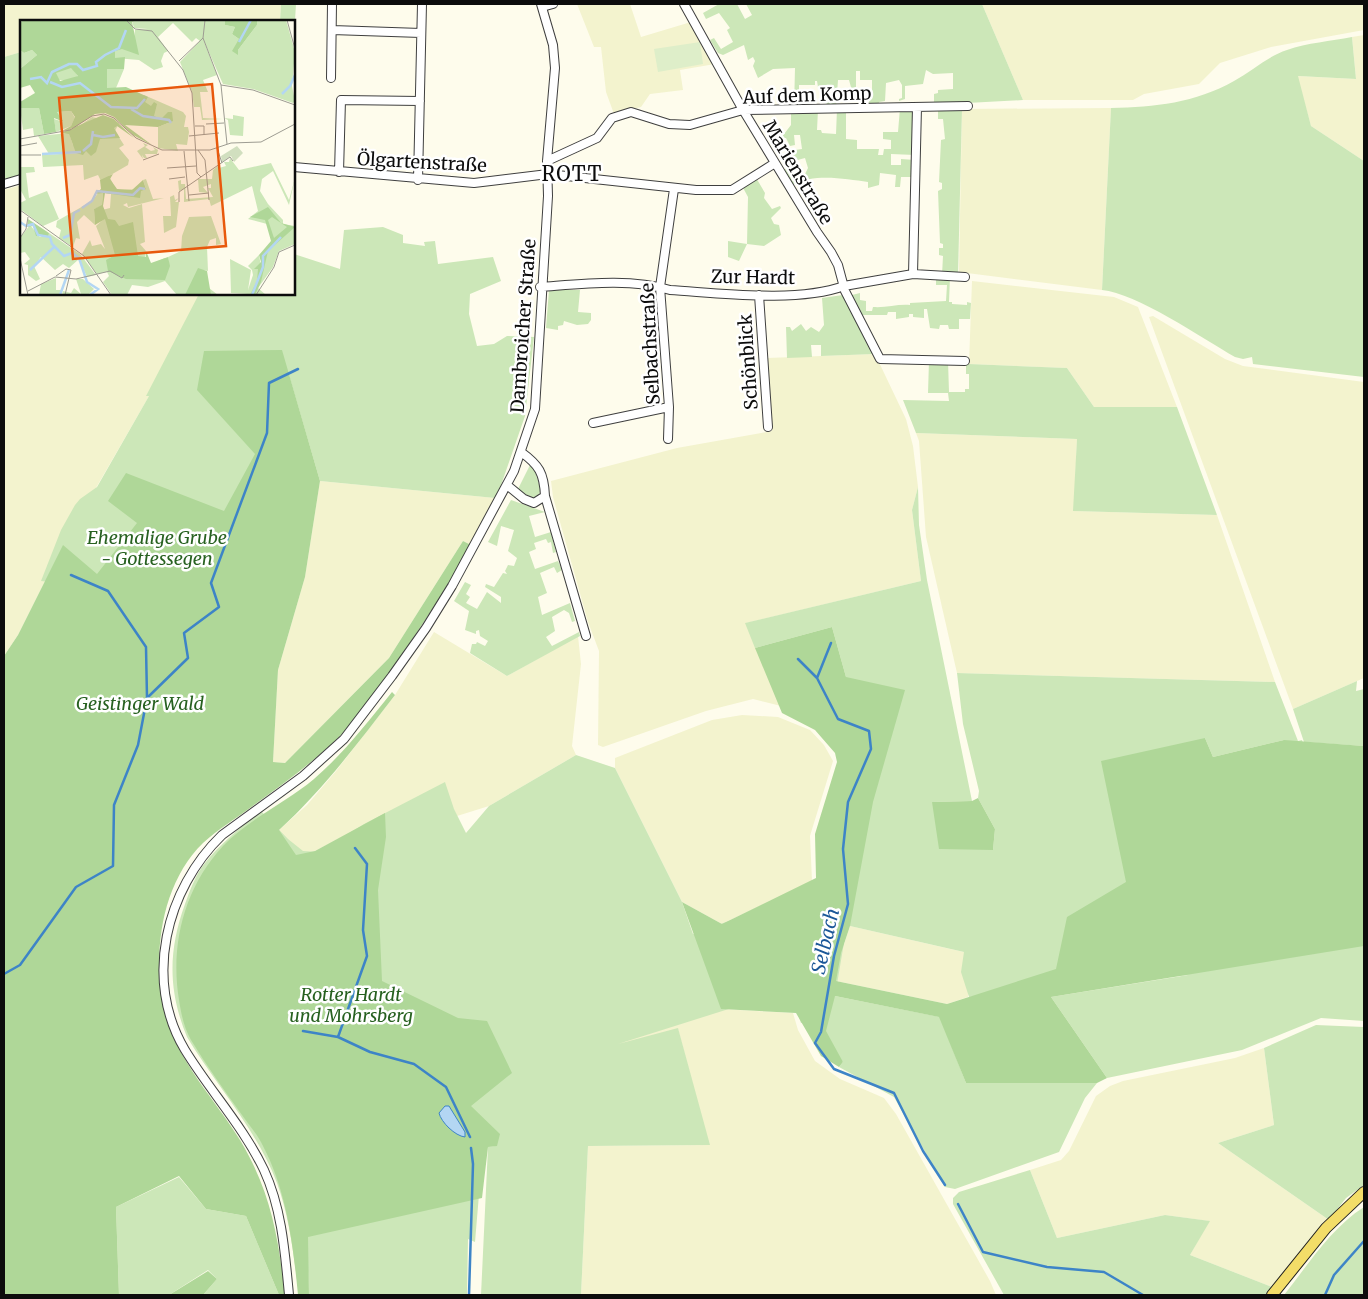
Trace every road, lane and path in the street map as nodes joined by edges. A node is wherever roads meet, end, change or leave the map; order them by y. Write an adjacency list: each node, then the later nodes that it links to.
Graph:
1 (332, 4): 6 (street)
2 (422, 4): 7 (street)
3 (552, 4): 5 (street)
4 (684, 4): 12 (street, Marienstraße)
5 (542, 5): 13 (street, Dambroicher Straße)
6 (332, 30): 7 (street); 8 (street)
7 (421, 33): 9 (street)
8 (331, 78)
9 (420, 101): 16 (street); 19 (street)
10 (968, 106): 11 (street, Auf dem Komp)
11 (917, 107): 12 (street, Auf dem Komp); 22 (street)
12 (743, 110): 13 (street, Auf dem Komp); 14 (street, Marienstraße)
13 (547, 161): 17 (street, Dambroicher Straße)
14 (775, 163): 21 (street, Ölgartenstraße); 24 (street, Marienstraße)
15 (295, 167): 16 (street, Ölgartenstraße)
16 (339, 172): 19 (street, Ölgartenstraße)
17 (548, 174): 19 (street, Ölgartenstraße); 21 (street, Ölgartenstraße); 25 (street, Dambroicher Straße)
18 (20, 179): 20 (street)
19 (418, 180)
20 (4, 184)
21 (674, 189): 26 (street, Selbachstraße)
22 (913, 274): 23 (street, Zur Hardt); 24 (street, Zur Hardt)
23 (964, 277)
24 (844, 286): 27 (street, Zur Hardt); 28 (street, Marienstraße)
25 (540, 287): 26 (street, Zur Hardt); 33 (street, Dambroicher Straße)
26 (660, 287): 27 (street, Zur Hardt); 29 (street, Selbachstraße)
27 (759, 295): 31 (street, Schönblick)
28 (965, 361)
29 (669, 407): 30 (street); 32 (street, Selbachstraße)
30 (593, 423)
31 (768, 427)
32 (668, 439)
33 (521, 452): 34 (street, Dambroicher Straße); 35 (street)
34 (507, 485): 35 (street); 38 (street, Dambroicher Straße)
35 (545, 496): 36 (street)
36 (586, 636)
37 (1364, 1192): 39 (main road)
38 (289, 1295)
39 (1272, 1295)

